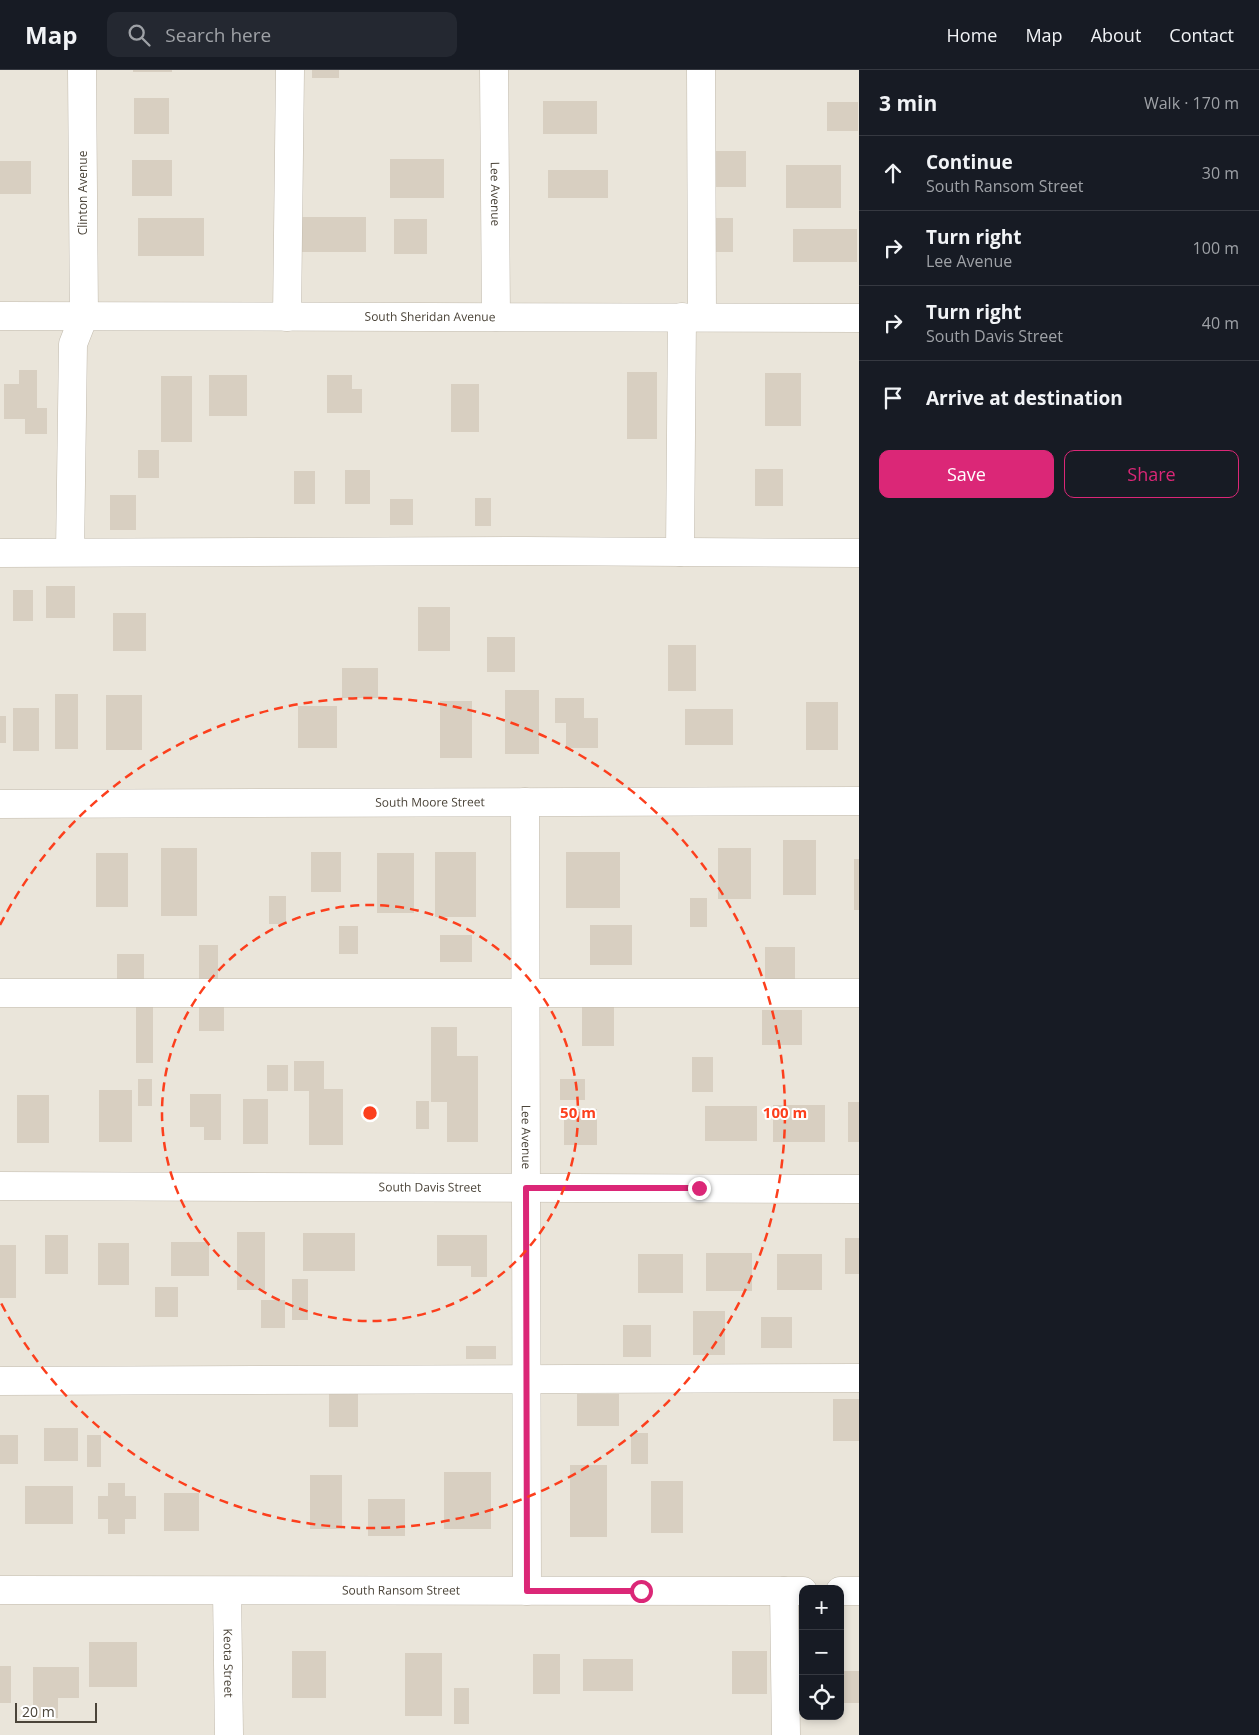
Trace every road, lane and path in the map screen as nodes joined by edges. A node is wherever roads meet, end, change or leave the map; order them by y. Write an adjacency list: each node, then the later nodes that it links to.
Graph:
1 (82, 70): 6 (street, Clinton Avenue)
2 (290, 70): 7 (street)
3 (494, 70): 8 (street, Lee Avenue)
4 (701, 70): 9 (street)
5 (0, 316): 6 (street, South Sheridan Avenue)
6 (84, 316): 7 (street, South Sheridan Avenue); 11 (street)
7 (287, 317): 8 (street, South Sheridan Avenue)
8 (496, 317): 9 (street, South Sheridan Avenue)
9 (692, 317): 10 (street, South Sheridan Avenue); 12 (street)
10 (859, 318)
11 (70, 552): 12 (street); 13 (street)
12 (680, 552): 14 (street)
13 (0, 553)
14 (859, 553)
15 (859, 801): 16 (street, South Moore Street)
16 (525, 802): 17 (street, South Moore Street); 18 (street, Lee Avenue)
17 (0, 804)
18 (526, 992): 19 (street); 20 (street); 22 (street, Lee Avenue)
19 (0, 993)
20 (859, 993)
21 (0, 1186): 22 (street, South Davis Street)
22 (526, 1188): 23 (street, South Davis Street); 25 (street, Lee Avenue)
23 (859, 1188)
24 (859, 1378): 25 (street)
25 (527, 1379): 26 (street); 29 (street, Lee Avenue)
26 (0, 1381)
27 (0, 1590): 28 (street, South Ransom Street)
28 (228, 1591): 29 (street, South Ransom Street); 33 (street, Keota Street)
29 (527, 1591): 30 (street, South Ransom Street)
30 (793, 1591): 34 (street)
31 (844, 1591): 32 (street)
32 (859, 1591)
33 (229, 1735)
34 (786, 1735)

